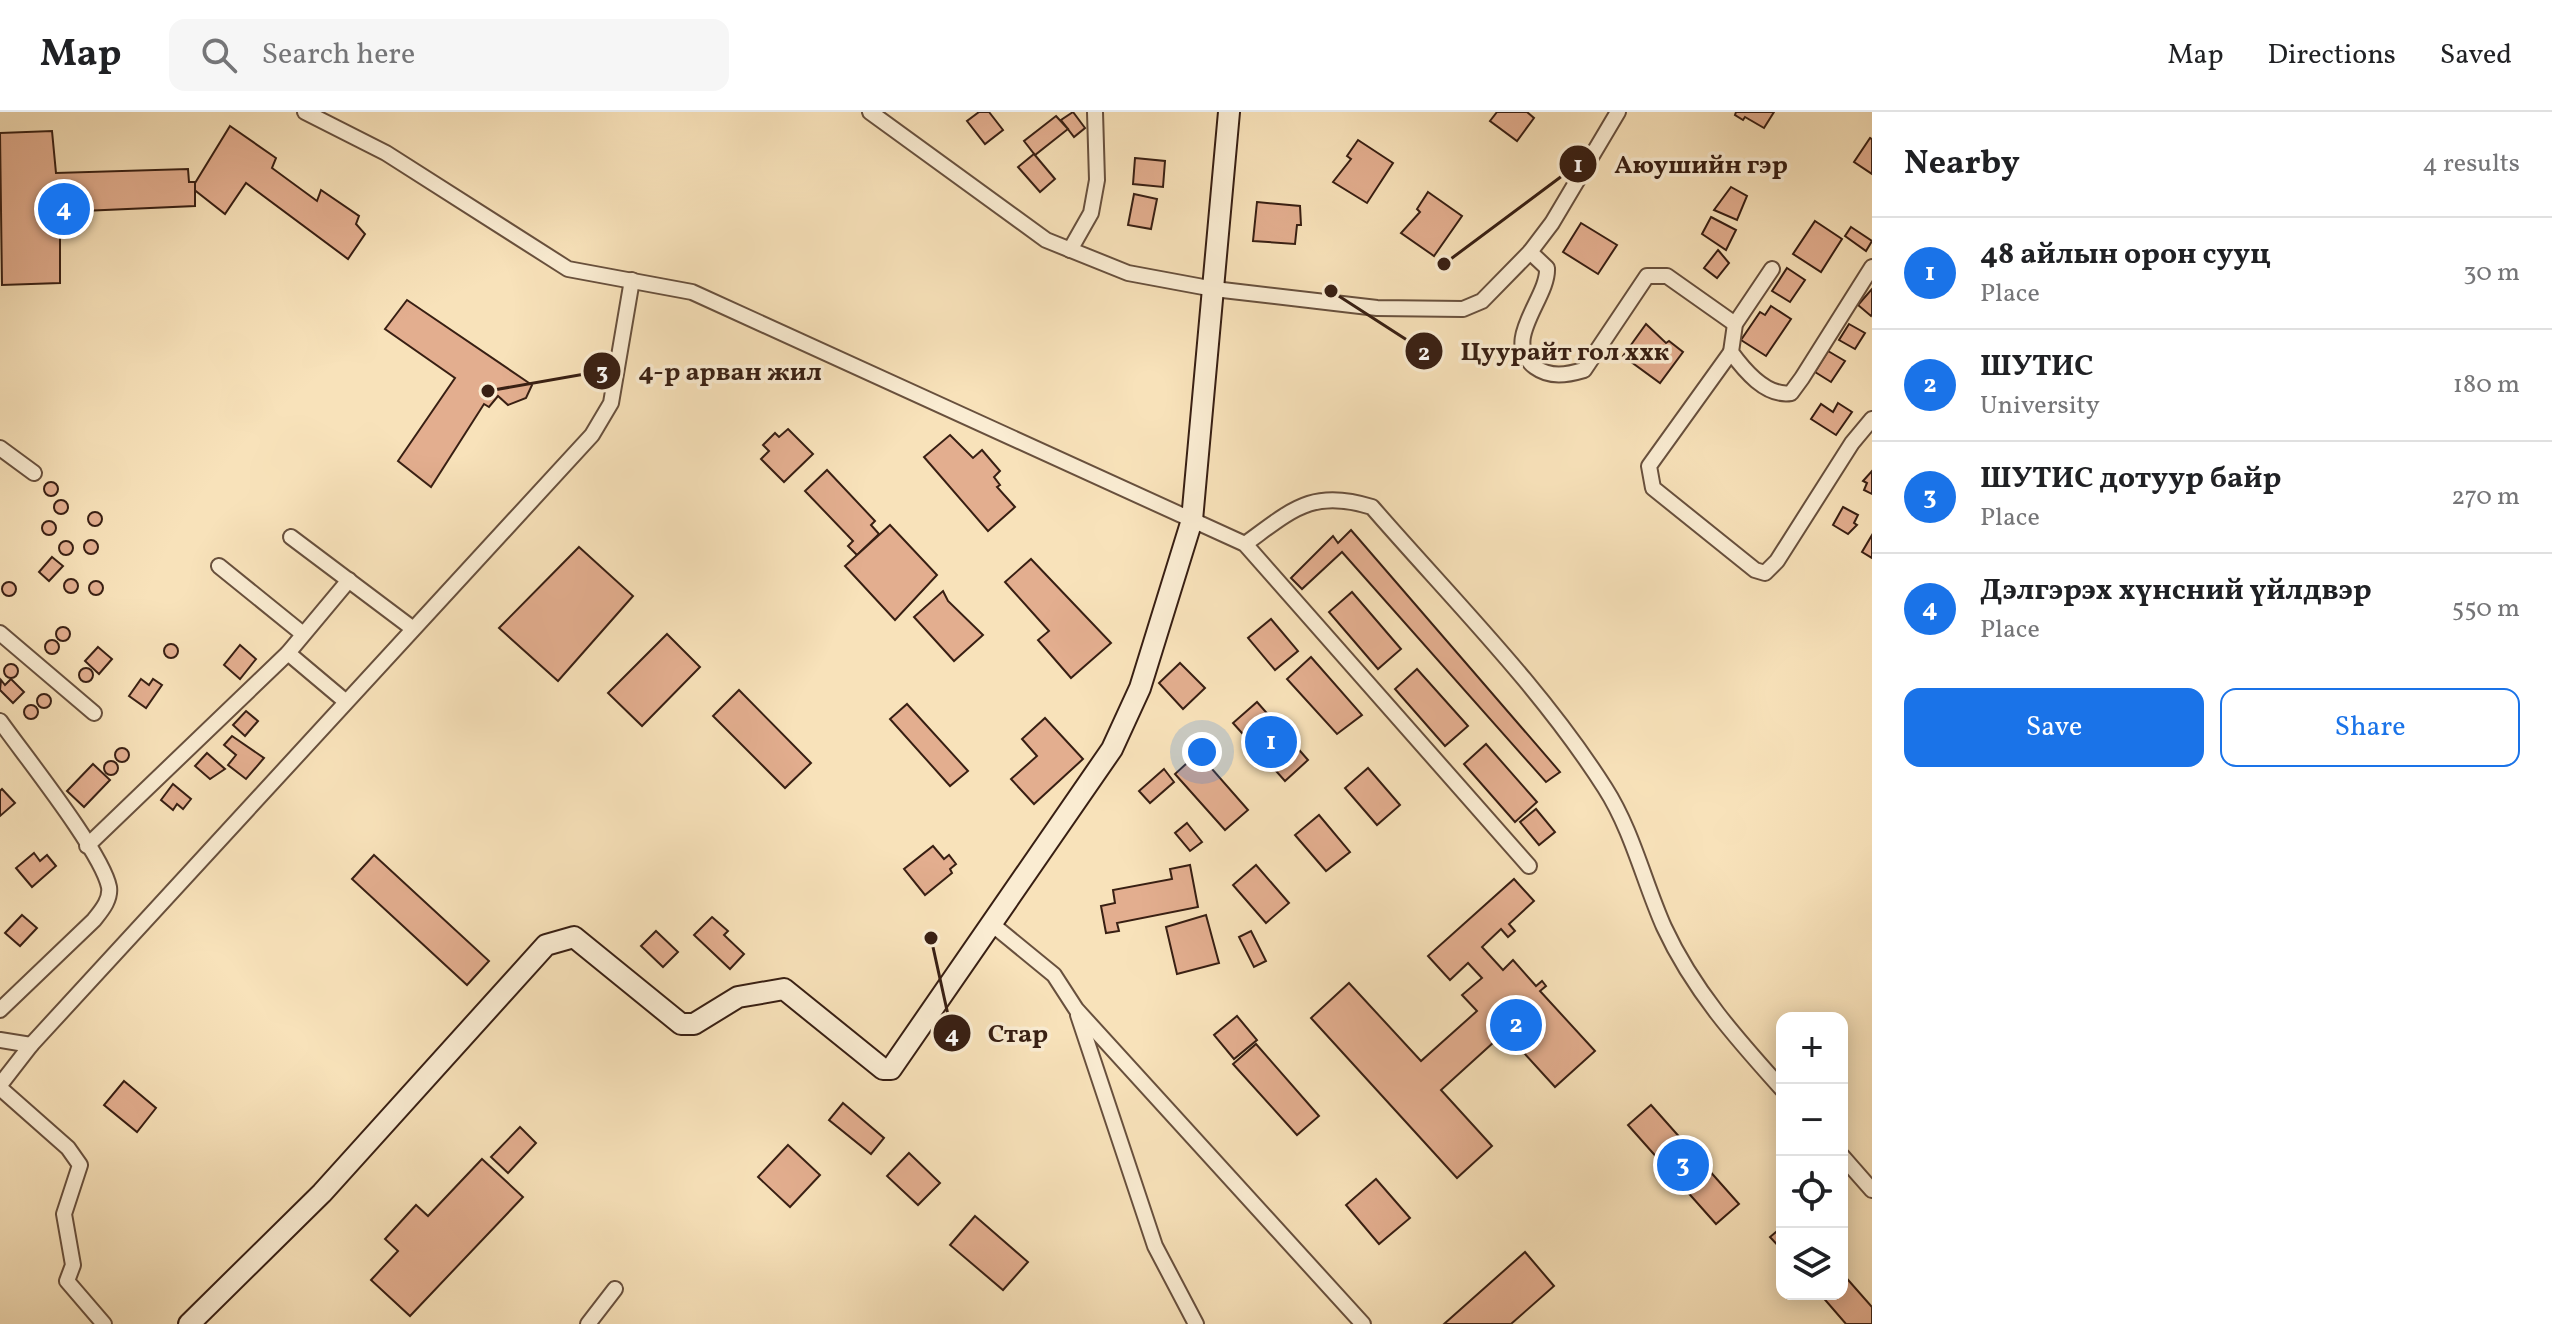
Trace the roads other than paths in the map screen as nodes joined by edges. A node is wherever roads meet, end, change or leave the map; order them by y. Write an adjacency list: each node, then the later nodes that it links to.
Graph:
1 (305, 112): 10 (street)
2 (870, 112): 6 (street)
3 (1095, 112): 6 (street)
4 (1229, 112): 11 (street)
5 (1618, 112): 7 (street)
6 (1070, 250): 11 (street)
7 (1530, 252): 11 (street); 12 (street)
8 (1872, 267): 13 (street)
9 (1772, 269): 12 (street)
10 (632, 280): 17 (street); 22 (street)
11 (1214, 289): 17 (street)
12 (1735, 324): 13 (street)
13 (1731, 352): 14 (street)
14 (1872, 419)
15 (0, 448): 16 (street)
16 (34, 473)
17 (1192, 520): 19 (street); 31 (street)
18 (291, 537): 21 (street)
19 (1245, 544): 30 (street); 36 (street)
20 (219, 566): 24 (street)
21 (349, 580): 22 (street); 24 (street)
22 (412, 628): 26 (street)
23 (0, 633): 27 (street)
24 (303, 634): 25 (street)
25 (288, 653): 26 (street); 29 (street)
26 (345, 701): 35 (street)
27 (94, 713)
28 (0, 721): 29 (street)
29 (87, 846): 33 (street)
30 (1529, 866)
31 (993, 925): 32 (street); 42 (street)
32 (1076, 1009): 44 (street); 45 (street)
33 (0, 1010)
34 (0, 1040): 35 (street)
35 (31, 1045): 37 (street)
36 (1778, 1084)
37 (0, 1086): 41 (street)
38 (1848, 1163): 39 (street)
39 (1872, 1190)
40 (615, 1289): 43 (street)
41 (104, 1324)
42 (189, 1324)
43 (588, 1324)
44 (1196, 1324)
45 (1363, 1324)

